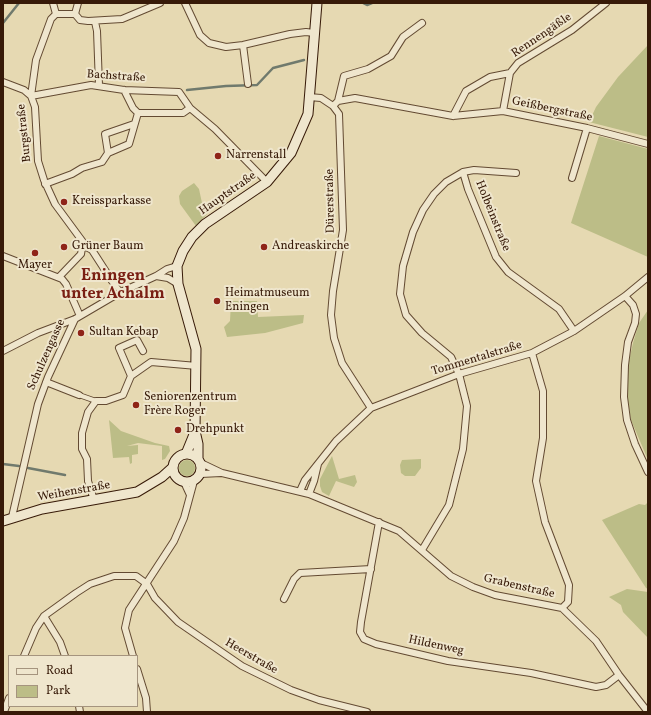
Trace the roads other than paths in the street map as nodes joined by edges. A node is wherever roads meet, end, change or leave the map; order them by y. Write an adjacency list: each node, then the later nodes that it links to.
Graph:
1 (53, 3): 7 (street)
2 (78, 3): 8 (street)
3 (160, 3): 9 (street)
4 (185, 3): 12 (street)
5 (317, 3): 11 (main road, Hauptstraße)
6 (606, 3): 13 (street, Rennengäßle)
7 (56, 14): 8 (street); 18 (street, Burgstraße)
8 (75, 14): 9 (street)
9 (95, 22): 16 (street)
10 (422, 23): 20 (street)
11 (314, 33): 12 (street); 19 (main road, Hauptstraße)
12 (243, 46): 15 (street)
13 (510, 73): 23 (street, Rennengäßle); 25 (street, Rennengäßle)
14 (3, 82): 18 (street)
15 (248, 84)
16 (99, 85): 17 (street, Bachstraße); 18 (street, Bachstraße)
17 (124, 90): 22 (street, Bachstraße); 24 (street)
18 (31, 96): 34 (street, Burgstraße)
19 (309, 98): 21 (street); 33 (main road, Hauptstraße)
20 (338, 101): 21 (street); 25 (street, Geißbergstraße)
21 (333, 106): 56 (street, Dürerstraße)
22 (190, 108): 24 (street); 33 (street)
23 (503, 111): 25 (street, Geißbergstraße); 27 (street, Geißbergstraße)
24 (138, 113): 26 (street)
25 (453, 116)
26 (134, 124): 29 (street); 29 (street)
27 (586, 128): 28 (street, Geißbergstraße); 32 (street)
28 (648, 144)
29 (108, 153): 34 (street)
30 (463, 172): 31 (street, Holbeinstraße); 46 (street, Holbeinstraße); 51 (street, Holbeinstraße)
31 (516, 173)
32 (572, 178)
33 (267, 182): 37 (main road, Hauptstraße)
34 (45, 184): 35 (street, Burgstraße)
35 (84, 246): 40 (street); 41 (street, Burgstraße)
36 (3, 256): 40 (street)
37 (177, 266): 38 (street); 42 (main road)
38 (156, 276): 42 (street); 43 (street)
39 (648, 277): 44 (street, Tommentalstraße)
40 (59, 278): 45 (street)
41 (112, 281): 43 (street)
42 (178, 284): 50 (main road)
43 (121, 292): 45 (street)
44 (625, 296): 46 (street, Tommentalstraße); 62 (street)
45 (77, 318): 47 (street); 53 (street, Schulzengasse)
46 (574, 331): 49 (street, Tommentalstraße)
47 (3, 351)
48 (143, 351): 52 (street)
49 (532, 353): 51 (street, Tommentalstraße); 77 (street)
50 (197, 366): 52 (street); 57 (main road)
51 (459, 374): 56 (street, Tommentalstraße); 73 (street, Holbeinstraße)
52 (131, 376): 55 (street)
53 (46, 382): 54 (street); 71 (street, Schulzengasse)
54 (80, 395): 55 (street)
55 (96, 401): 70 (street)
56 (371, 408): 60 (street, Tommentalstraße)
57 (195, 431): 58 (main road); 59 (main road)
58 (186, 454): 59 (main road); 61 (main road)
59 (199, 461): 63 (street, Grabenstraße); 64 (main road)
60 (318, 464): 67 (street, Tommentalstraße); 68 (street, Tommentalstraße)
61 (172, 468): 65 (main road); 66 (main road, Weihenstraße)
62 (648, 472)
63 (222, 473): 64 (street, Grabenstraße); 67 (street, Grabenstraße)
64 (197, 477): 65 (main road); 69 (street)
65 (180, 481): 66 (main road, Weihenstraße); 69 (street)
66 (148, 486): 70 (main road, Weihenstraße)
67 (300, 491): 68 (street, Grabenstraße)
68 (309, 494): 72 (street, Grabenstraße)
69 (190, 496): 75 (street)
70 (94, 500): 71 (main road, Weihenstraße)
71 (7, 519)
72 (379, 522): 73 (street, Grabenstraße); 74 (street, Hildenweg)
73 (422, 550): 77 (street, Grabenstraße)
74 (371, 569): 76 (street); 83 (street, Hildenweg)
75 (147, 584): 78 (street); 81 (street); 87 (street, Heerstraße)
76 (284, 599)
77 (562, 608): 83 (street, Grabenstraße)
78 (44, 616): 79 (street); 80 (street)
79 (24, 655)
80 (65, 655)
81 (133, 655)
82 (138, 672): 86 (street)
83 (620, 676): 88 (street, Grabenstraße)
84 (8, 701): 85 (street)
85 (4, 712)
86 (147, 712)
87 (367, 712)
88 (648, 712)

